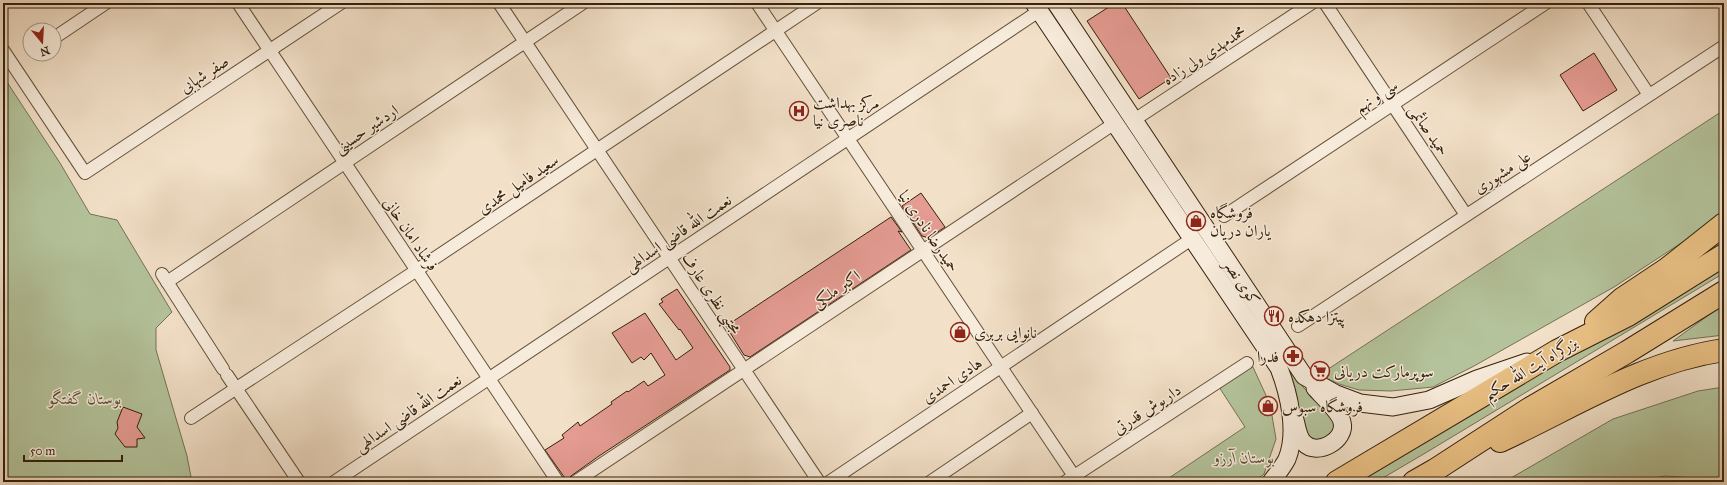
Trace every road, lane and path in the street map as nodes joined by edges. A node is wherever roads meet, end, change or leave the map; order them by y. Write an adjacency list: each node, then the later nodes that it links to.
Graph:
1 (106, 3): 15 (street)
2 (238, 3): 19 (street, فرشاد امان خانی)
3 (341, 3): 19 (street, صفر شهابی)
4 (499, 3): 16 (street, مجتبی نظری عارف)
5 (583, 3): 16 (street, اردشیر حسینی)
6 (757, 3): 14 (street, حمیدرضا نادری نیا)
7 (817, 3): 14 (street, سعید فامیل محمدی)
8 (1057, 3): 22 (main road, کوی نصر)
9 (1312, 3): 22 (street, محمدمهدی ولی زاده)
10 (1325, 3): 21 (street, حمید صائمی)
11 (1546, 3): 21 (street, سی و نهم)
12 (1588, 3): 20 (street)
13 (1036, 7): 23 (main road, کوی نصر); 24 (street, نعمت الله قاضی اسدالهی)
14 (776, 31): 24 (street, حمیدرضا نادری نیا); 25 (street, سعید فامیل محمدی)
15 (62, 33)
16 (525, 42): 25 (street, مجتبی نظری عارف); 26 (street, اردشیر حسینی)
17 (1724, 46): 20 (street, علی مشهوری)
18 (3, 50): 19 (street, صفر شهابی)
19 (270, 50): 26 (street, فرشاد امان خانی)
20 (1650, 95): 27 (street, علی مشهوری)
21 (1392, 105): 27 (street, حمید صائمی); 28 (street, سی و نهم)
22 (1134, 120): 42 (main road, کوی نصر)
23 (1115, 123): 30 (main road, کوی نصر); 31 (street, اکبر ملکی)
24 (848, 139): 31 (street, حمیدرضا نادری نیا); 33 (street, نعمت الله قاضی اسدالهی)
25 (597, 150): 33 (street, مجتبی نظری عارف); 34 (street, سعید فامیل محمدی)
26 (344, 162): 34 (street, فرشاد امان خانی); 44 (street, اردشیر حسینی)
27 (1466, 215): 36 (street, علی مشهوری)
28 (1224, 216)
29 (1724, 224): 37 (highway)
30 (1192, 238): 40 (street, هادی احمدی); 45 (main road, کوی نصر)
31 (923, 250): 40 (street, حمیدرضا نادری نیا); 41 (street, اکبر ملکی)
32 (1724, 255): 37 (highway, بزرگراه آیت الله حکیم)
33 (669, 258): 41 (street, مجتبی نظری عارف); 43 (street, نعمت الله قاضی اسدالهی)
34 (416, 270): 43 (street, فرشاد امان خانی); 44 (street, سعید فامیل محمدی)
35 (1724, 292): 48 (highway)
36 (1298, 326)
37 (1567, 346): 42 (main road, کوی نصر); 58 (highway, بزرگراه آیت الله حکیم)
38 (1724, 350): 48 (highway)
39 (1247, 363): 49 (street, داریوش قدرتی)
40 (1001, 367): 46 (street, حمیدرضا نادری نیا); 55 (street, هادی احمدی)
41 (744, 370): 53 (street, اکبر ملکی); 54 (street, مجتبی نظری عارف)
42 (1304, 376): 45 (main road)
43 (489, 378): 51 (street, نعمت الله قاضی اسدالهی); 52 (street, فرشاد امان خانی)
44 (236, 389): 47 (street, سعید فامیل محمدی); 50 (street)
45 (1290, 399): 57 (main road, کوی نصر)
46 (1032, 413): 49 (street, حمیدرضا نادری نیا); 56 (street)
47 (191, 418)
48 (1435, 470): 59 (highway)
49 (1072, 480)
50 (299, 482)
51 (334, 482)
52 (558, 482)
53 (575, 482)
54 (819, 482)
55 (829, 482)
56 (930, 482)
57 (1271, 482)
58 (1337, 482)
59 (1414, 482)

